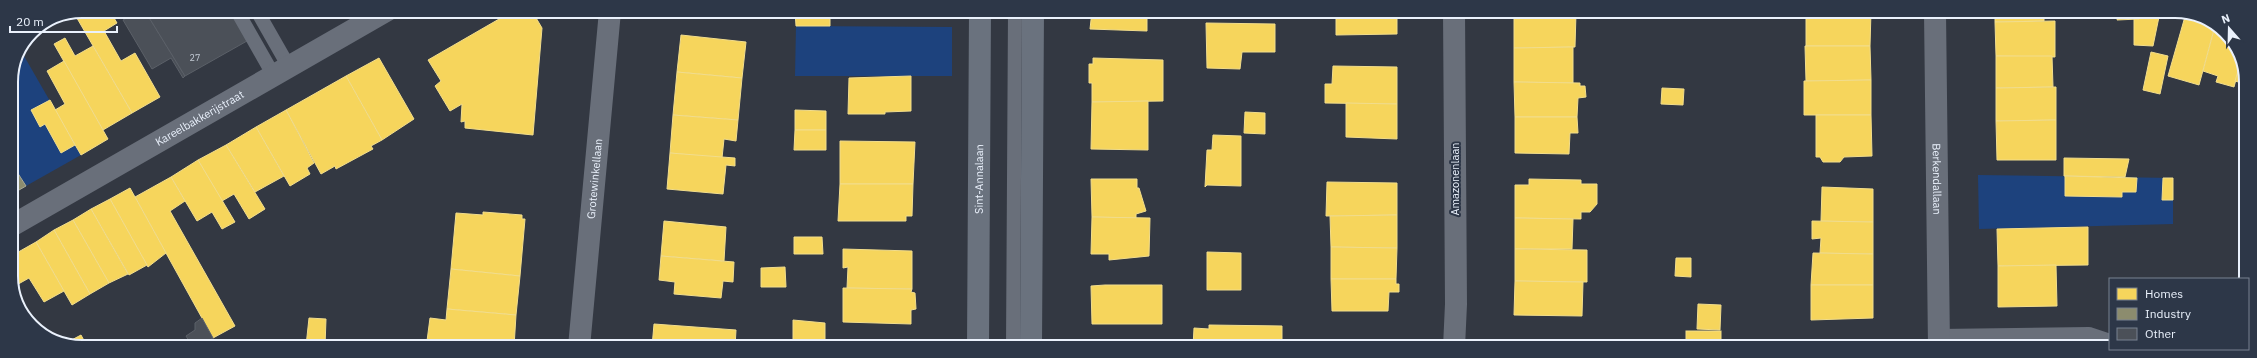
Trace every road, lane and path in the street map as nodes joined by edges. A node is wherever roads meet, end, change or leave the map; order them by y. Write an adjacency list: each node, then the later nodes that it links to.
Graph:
1 (242, 18): 10 (lane)
2 (260, 18): 10 (lane)
3 (374, 18): 10 (street, Kareelbakkerijstraat)
4 (609, 18): 12 (street, Grotewinkellaan)
5 (980, 18): 13 (main road, Sint-Annalaan)
6 (1015, 18): 14 (lane)
7 (1033, 18): 15 (main road)
8 (1454, 18): 16 (street, Amazonenlaan)
9 (1935, 18): 17 (street, Berkendallaan)
10 (282, 71): 11 (street, Kareelbakkerijstraat)
11 (18, 222)
12 (580, 340)
13 (978, 340)
14 (1013, 340)
15 (1031, 340)
16 (1454, 340)
17 (1939, 340)
18 (1976, 340): 19 (lane)
19 (2107, 340)

